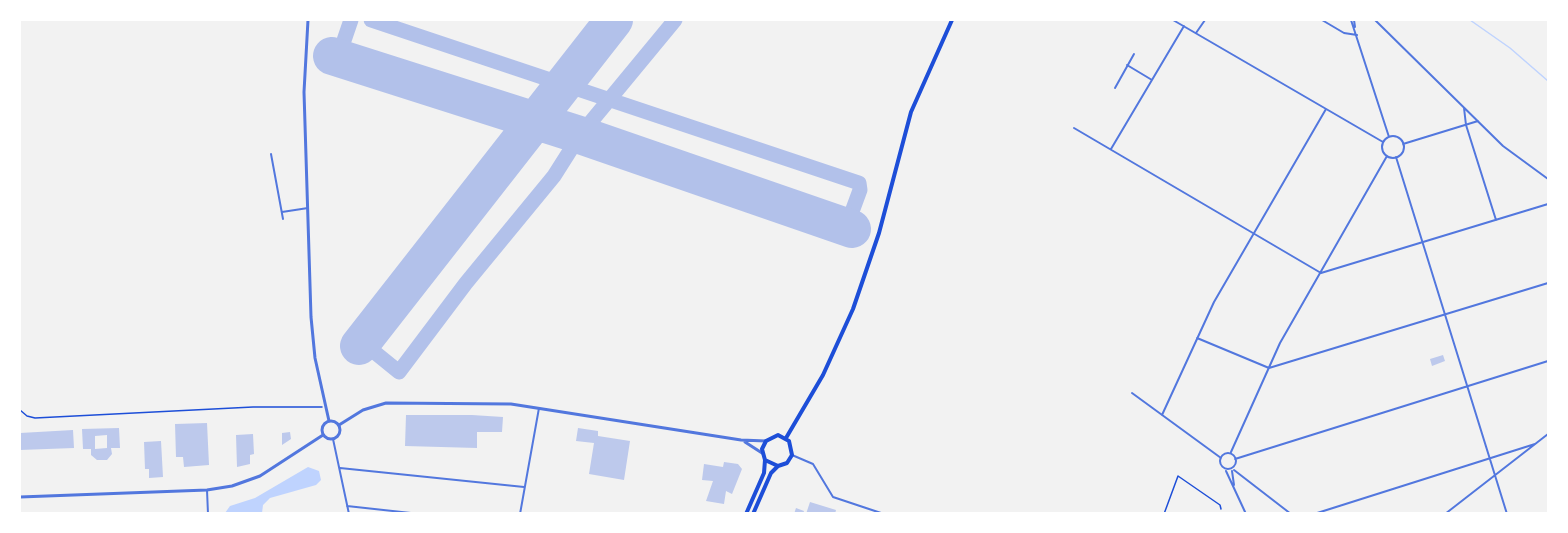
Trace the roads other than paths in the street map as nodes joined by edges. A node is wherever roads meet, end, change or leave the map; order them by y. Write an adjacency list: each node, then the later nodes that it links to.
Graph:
1 (308, 20): 30 (street)
2 (952, 20): 50 (main road)
3 (1173, 20): 8 (street)
4 (1204, 20): 10 (street)
5 (1322, 20): 11 (street)
6 (1352, 20): 11 (street)
7 (1375, 20): 16 (street)
8 (1180, 21): 9 (street)
9 (1184, 26): 10 (street); 14 (street)
10 (1196, 33): 17 (street)
11 (1357, 35): 21 (street)
12 (1134, 54): 13 (street)
13 (1127, 65): 14 (street); 15 (street)
14 (1152, 80): 24 (street)
15 (1114, 87)
16 (1464, 107): 18 (street); 19 (street)
17 (1326, 109): 22 (street); 34 (street)
18 (1478, 121): 19 (street); 28 (street)
19 (1466, 124): 23 (street); 33 (street)
20 (1074, 128): 24 (street)
21 (1389, 137): 22 (street); 23 (street)
22 (1383, 142): 26 (street)
23 (1403, 144): 27 (street)
24 (1111, 149): 34 (street)
25 (271, 154): 31 (street)
26 (1387, 156): 27 (street); 36 (street)
27 (1395, 158): 35 (street)
28 (1548, 178)
29 (1548, 204): 33 (street)
30 (308, 208): 31 (street); 46 (street)
31 (282, 213): 32 (street)
32 (283, 219)
33 (1496, 220): 35 (street)
34 (1253, 234): 36 (street); 39 (street)
35 (1422, 243): 36 (street); 38 (street)
36 (1321, 273): 41 (street)
37 (1548, 283): 38 (street)
38 (1445, 315): 41 (street); 42 (street)
39 (1197, 338): 41 (street); 45 (street)
40 (1548, 361): 42 (street)
41 (1269, 368): 55 (street)
42 (1467, 387): 59 (street); 60 (street)
43 (1132, 393): 45 (street)
44 (539, 408): 47 (street); 52 (street); 67 (street)
45 (1162, 415): 58 (street)
46 (329, 421): 47 (street); 49 (street)
47 (339, 425): 51 (street)
48 (1548, 434): 54 (street)
49 (323, 435): 51 (street); 69 (street)
50 (786, 438): 53 (main road); 57 (main road)
51 (333, 439): 63 (street)
52 (741, 440): 53 (street); 56 (street)
53 (766, 441): 56 (main road)
54 (1535, 444): 60 (street); 66 (street)
55 (1231, 452): 58 (street); 59 (street)
56 (763, 454): 61 (main road)
57 (792, 455): 62 (main road); 78 (street)
58 (1221, 459): 65 (street)
59 (1235, 459): 64 (street)
60 (1490, 459): 66 (street); 83 (street)
61 (765, 460): 62 (main road); 76 (main road)
62 (778, 466): 77 (main road)
63 (339, 468): 67 (street); 71 (street)
64 (1233, 470): 65 (street); 68 (street); 82 (street)
65 (1226, 471): 68 (street)
66 (1495, 476): 84 (street); 85 (street)
67 (524, 487): 75 (street)
68 (1234, 488): 81 (street)
69 (207, 490): 70 (street); 72 (street)
70 (20, 497)
71 (347, 506): 73 (street); 74 (street)
72 (208, 513)
73 (349, 513)
74 (420, 513)
75 (520, 513)
76 (746, 513)
77 (753, 513)
78 (884, 513)
79 (1223, 513): 80 (street)
80 (1228, 513)
81 (1246, 513)
82 (1291, 513)
83 (1314, 513)
84 (1445, 513)
85 (1507, 513)

